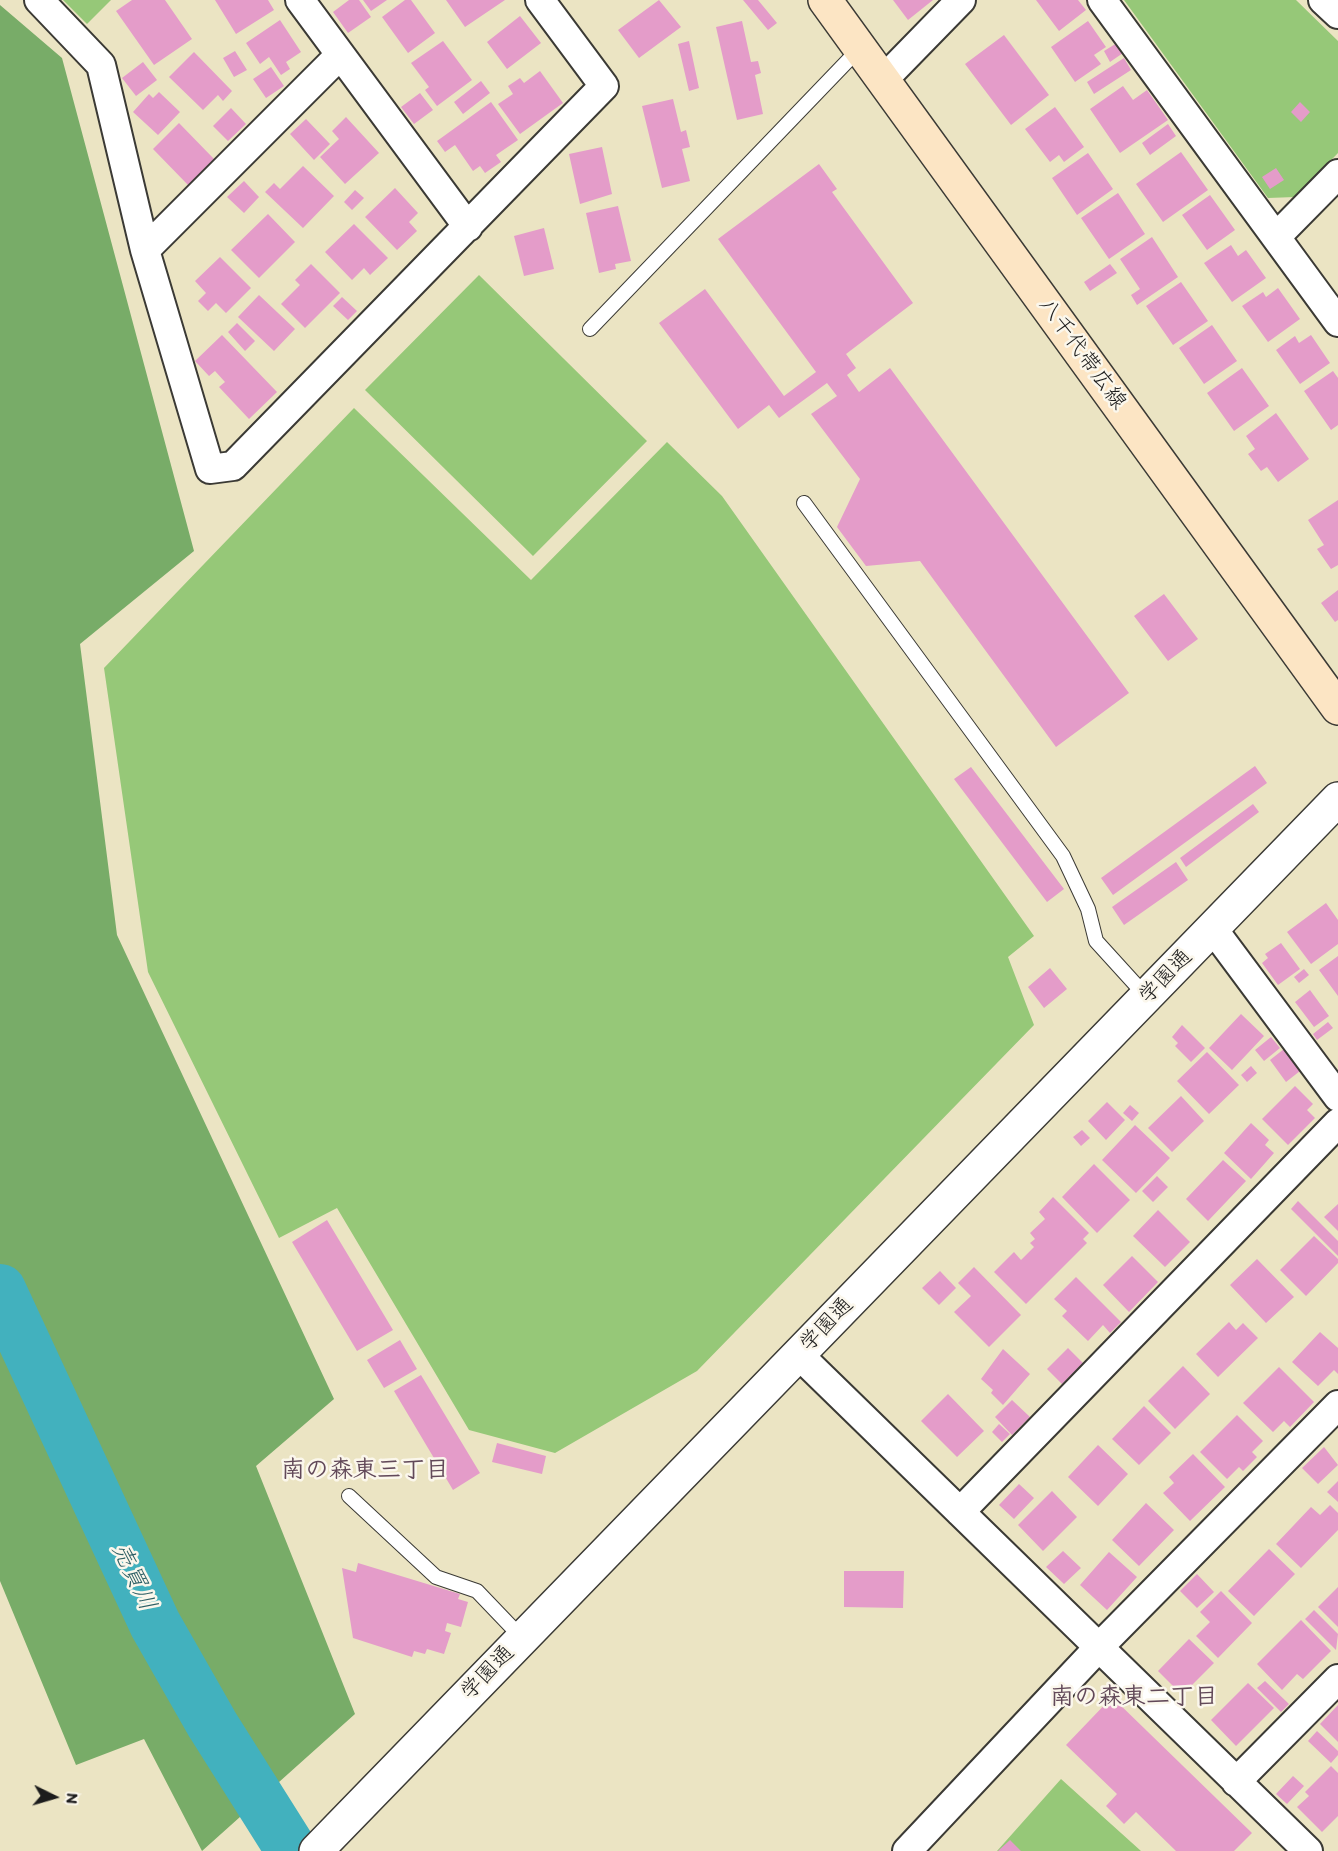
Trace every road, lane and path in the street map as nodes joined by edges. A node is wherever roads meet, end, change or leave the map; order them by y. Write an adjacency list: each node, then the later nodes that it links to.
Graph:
1 (39, 0): 15 (street)
2 (300, 0): 10 (street)
3 (540, 0): 13 (street)
4 (825, 0): 9 (main road, 八千代帯広線)
5 (961, 0): 11 (street)
6 (1102, 0): 14 (street)
7 (1323, 0): 8 (street)
8 (1338, 14)
9 (860, 48): 11 (main road, 八千代帯広線); 17 (lane)
10 (340, 55): 13 (street); 15 (street)
11 (883, 80): 19 (main road, 八千代帯広線)
12 (1338, 174): 14 (street)
13 (468, 227): 15 (street)
14 (1276, 237): 16 (street)
15 (145, 250)
16 (1338, 322)
17 (590, 328)
18 (804, 503): 22 (lane)
19 (1338, 708)
20 (1338, 799): 21 (street, 学園通)
21 (1213, 929): 22 (street, 学園通); 23 (street)
22 (1147, 996): 25 (street, 学園通)
23 (1338, 1097)
24 (1338, 1123): 28 (street)
25 (798, 1354): 28 (street); 29 (street, 学園通)
26 (1338, 1405): 30 (street)
27 (349, 1496): 29 (lane)
28 (960, 1512): 30 (street)
29 (522, 1638): 34 (street, 学園通)
30 (1100, 1646): 32 (street); 33 (street)
31 (1338, 1679): 32 (street)
32 (1236, 1782): 35 (street)
33 (919, 1847)
34 (316, 1851)
35 (1308, 1851)

